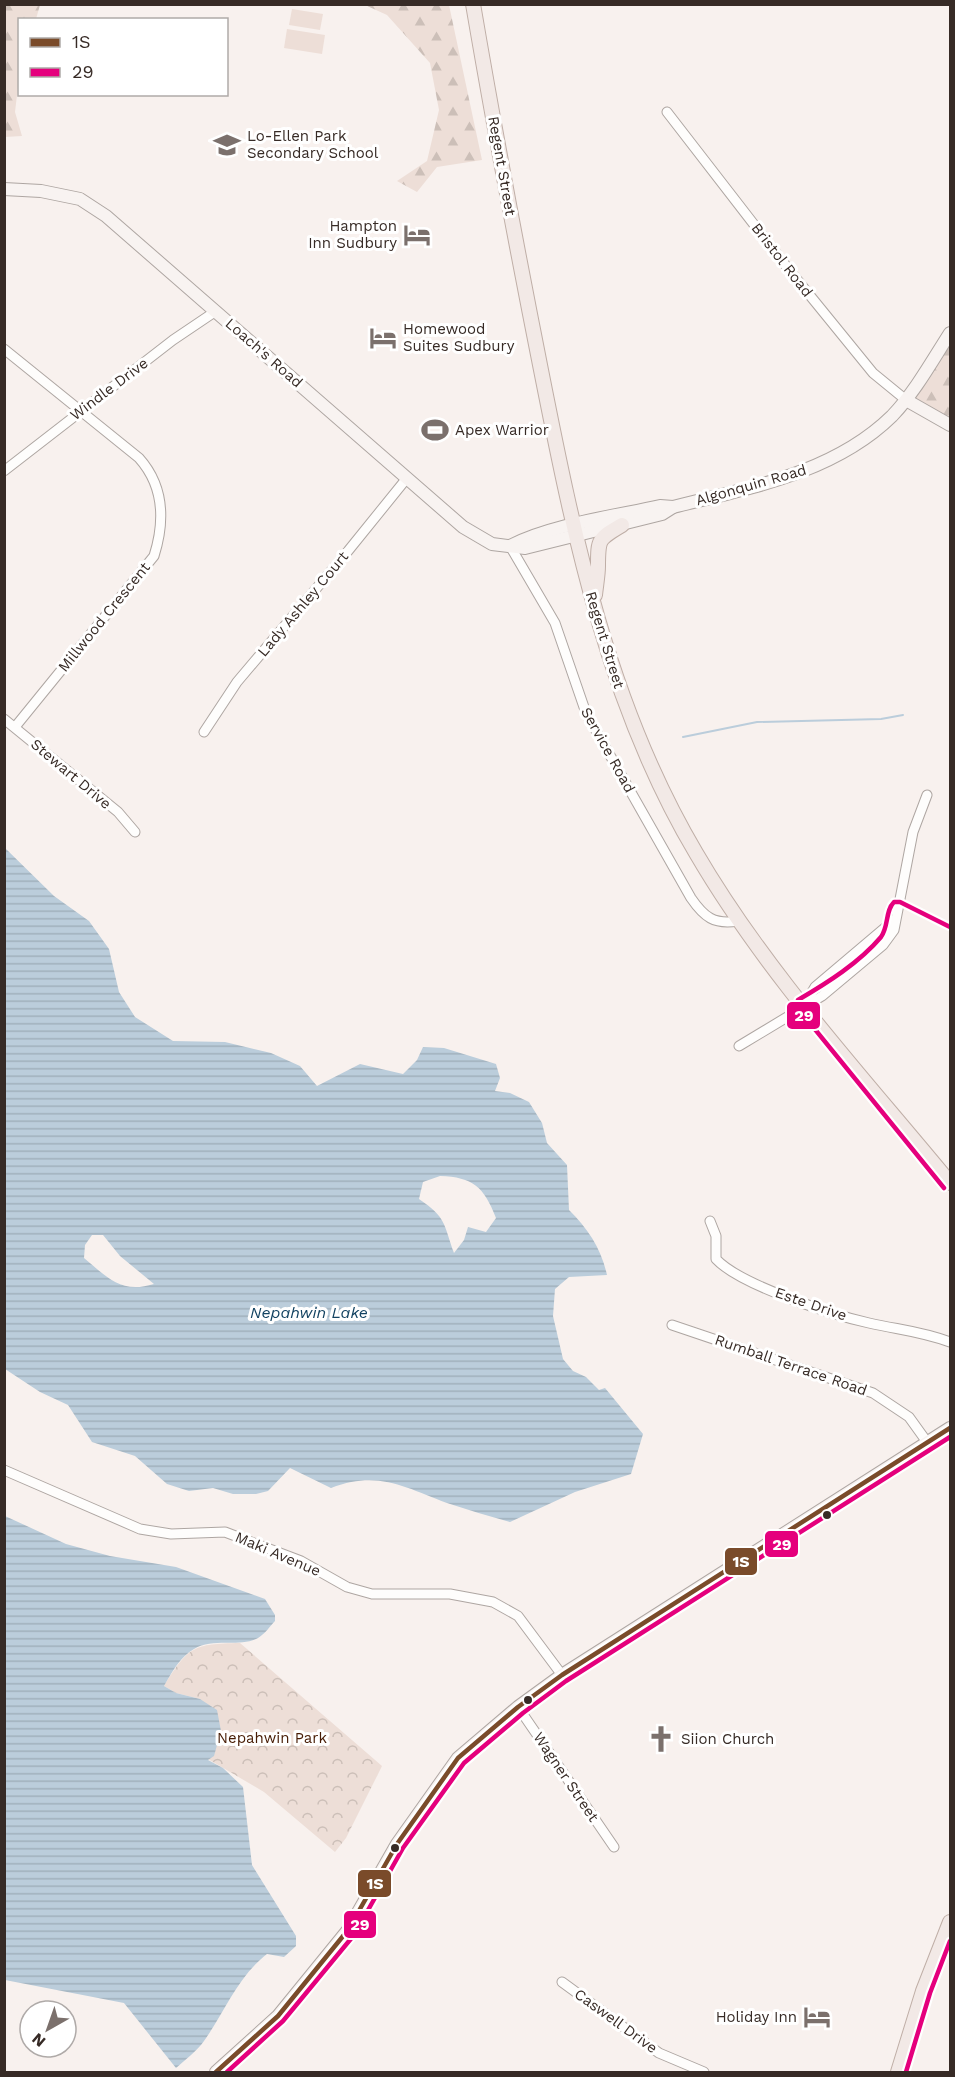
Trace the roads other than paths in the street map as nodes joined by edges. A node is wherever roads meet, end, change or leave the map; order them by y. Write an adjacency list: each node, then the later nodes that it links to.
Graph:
1 (472, 4): 14 (main road, Regent Street)
2 (667, 112): 7 (street, Bristol Road)
3 (4, 189): 4 (street, Loach's Road)
4 (216, 311): 8 (street, Windle Drive); 11 (street, Loach's Road)
5 (951, 333): 7 (street, Algonquin Road)
6 (4, 349): 8 (street, Millwood Crescent)
7 (906, 400): 9 (street); 12 (street, Algonquin Road)
8 (80, 411): 10 (street, Windle Drive); 18 (street, Millwood Crescent)
9 (951, 424)
10 (4, 471)
11 (407, 477): 15 (street, Loach's Road); 19 (street, Lady Ashley Court)
12 (673, 507): 13 (street, Algonquin Road); 14 (street, Algonquin Road)
13 (622, 525): 14 (street, Algonquin Road); 16 (main road)
14 (573, 531): 15 (street); 16 (main road, Regent Street)
15 (510, 546): 22 (street, Service Road)
16 (594, 603): 22 (main road, Regent Street)
17 (4, 719): 18 (street, Stewart Drive)
18 (15, 727): 21 (street, Stewart Drive)
19 (204, 732)
20 (927, 795): 23 (street)
21 (135, 832)
22 (738, 921): 23 (main road, Regent Street)
23 (803, 1006): 24 (street); 25 (main road, Regent Street)
24 (739, 1046)
25 (951, 1183)
26 (710, 1221): 28 (street, Este Drive)
27 (672, 1324): 30 (street, Rumball Terrace Road)
28 (951, 1342)
29 (951, 1428): 30 (street)
30 (927, 1442): 32 (street)
31 (4, 1470): 32 (street, Maki Avenue)
32 (562, 1675): 33 (street)
33 (518, 1707): 34 (street, Wagner Street); 38 (street)
34 (614, 1846)
35 (951, 1922): 40 (main road)
36 (562, 1982): 37 (street, Caswell Drive)
37 (687, 2070): 39 (street, Caswell Drive)
38 (216, 2073)
39 (704, 2073)
40 (898, 2073)

